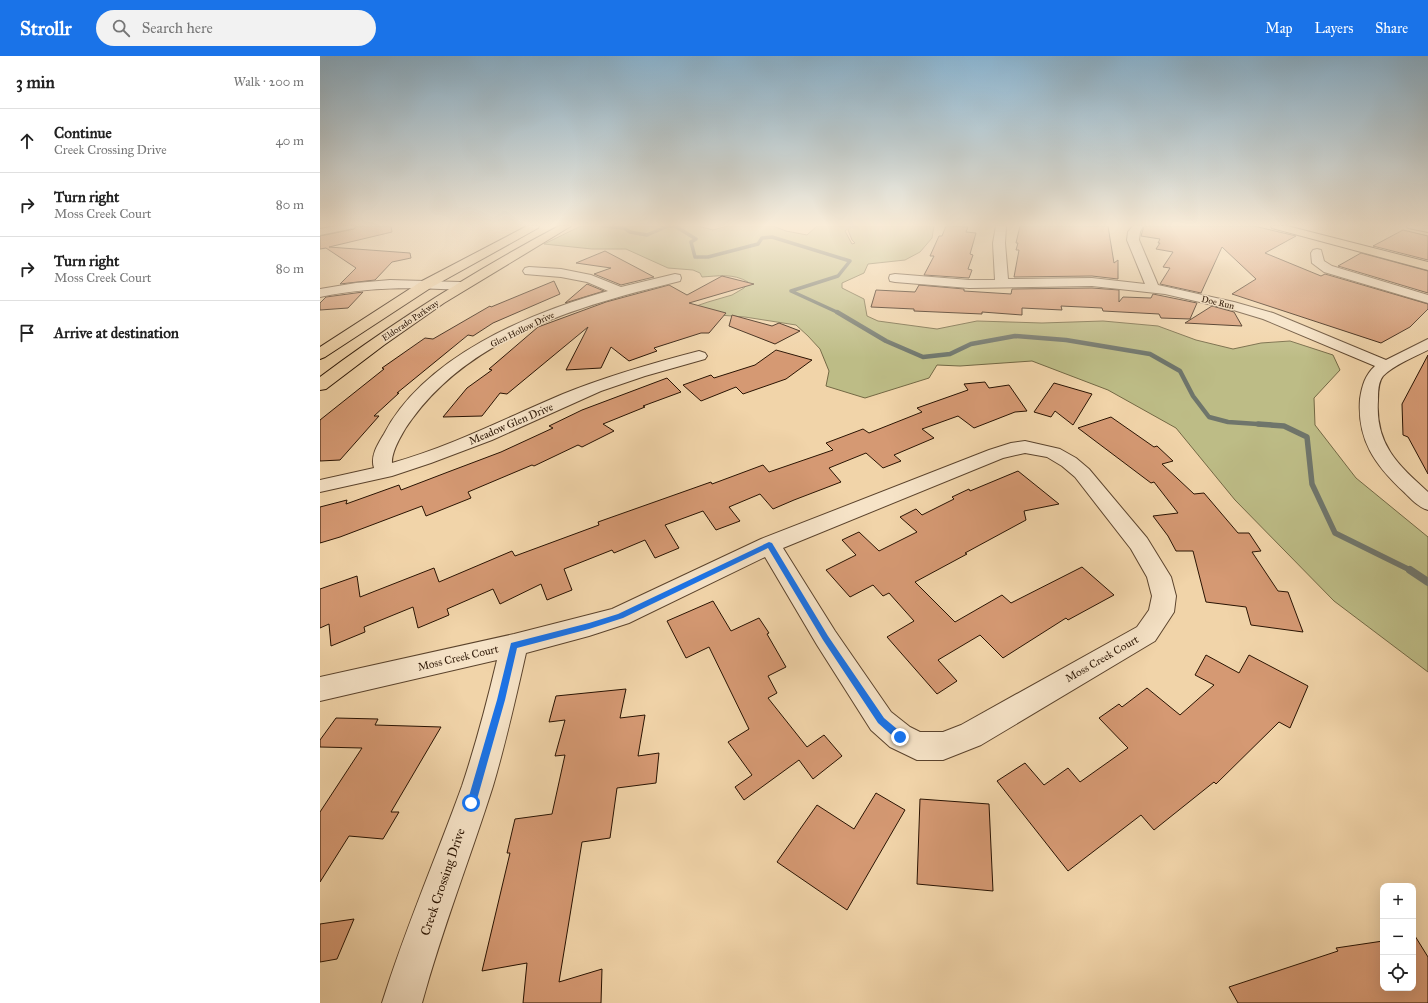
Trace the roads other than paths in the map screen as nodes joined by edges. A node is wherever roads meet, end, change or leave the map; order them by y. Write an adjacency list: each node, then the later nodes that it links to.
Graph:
1 (452, 270): 9 (main road, Eldorado Parkway)
2 (488, 270): 11 (main road, Eldorado Parkway)
3 (1001, 270): 10 (street)
4 (1146, 270): 12 (street)
5 (1332, 270): 15 (street)
6 (529, 271): 13 (street)
7 (675, 278): 13 (street, Glen Hollow Drive)
8 (895, 278): 10 (street, Doe Run)
9 (427, 284): 11 (street); 14 (street); 17 (main road, Eldorado Parkway)
10 (1002, 284): 12 (street, Doe Run)
11 (460, 286): 20 (main road, Eldorado Parkway)
12 (1153, 288): 19 (street, Doe Run)
13 (621, 292): 21 (street, Glen Hollow Drive)
14 (320, 293)
15 (1428, 299)
16 (1428, 344): 19 (street)
17 (320, 354)
18 (699, 356): 21 (street, Meadow Glen Drive)
19 (1388, 366): 23 (street)
20 (320, 385)
21 (385, 472): 22 (street, Meadow Glen Drive)
22 (320, 486)
23 (1428, 503)
24 (769, 545): 24 (street, Moss Creek Court); 25 (street, Moss Creek Court)
25 (514, 645): 26 (street, Moss Creek Court); 27 (street, Creek Crossing Drive)
26 (320, 689)
27 (402, 1003)

